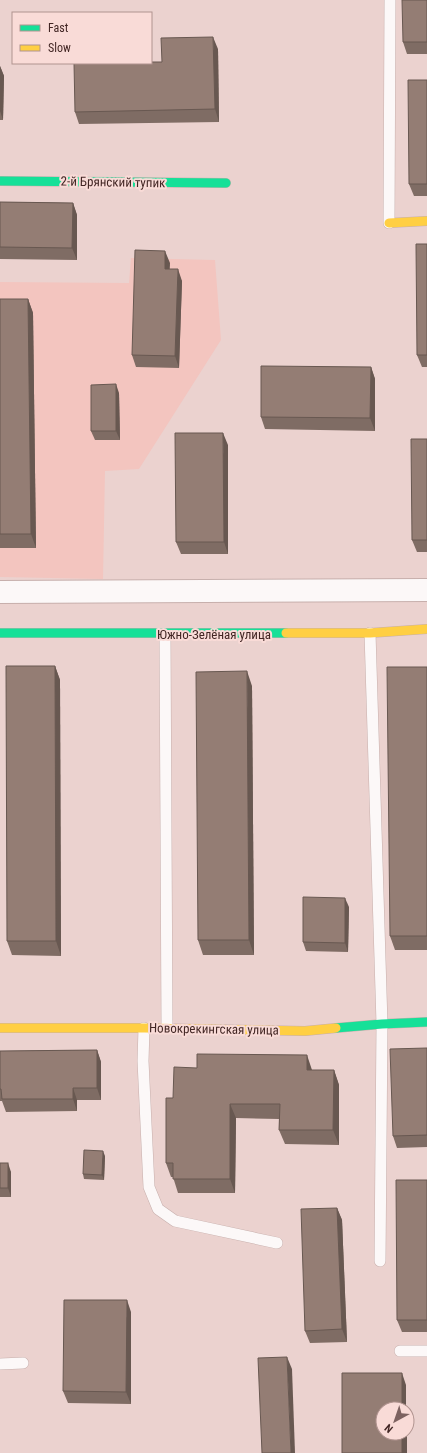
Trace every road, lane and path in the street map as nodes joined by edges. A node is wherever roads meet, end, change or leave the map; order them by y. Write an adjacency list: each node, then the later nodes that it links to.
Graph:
1 (390, 0): 5 (lane)
2 (0, 181): 3 (street, 2-й Брянский тупик)
3 (226, 183)
4 (427, 221): 5 (street)
5 (389, 222)
6 (427, 590): 7 (street)
7 (0, 592)
8 (427, 629): 10 (street, Южно-Зелёная улица)
9 (0, 633): 11 (street, Южно-Зелёная улица)
10 (370, 633): 11 (street, Южно-Зелёная улица); 13 (lane)
11 (165, 634): 16 (lane)
12 (427, 1022): 13 (street, Новокрекингская улица)
13 (382, 1024): 16 (street, Новокрекингская улица); 18 (lane)
14 (0, 1028): 15 (street, Новокрекингская улица)
15 (144, 1028): 16 (street, Новокрекингская улица); 17 (lane)
16 (167, 1028)
17 (277, 1243)
18 (380, 1261)
19 (400, 1351): 20 (lane)
20 (427, 1351)
21 (0, 1364): 22 (lane)
22 (23, 1364)

